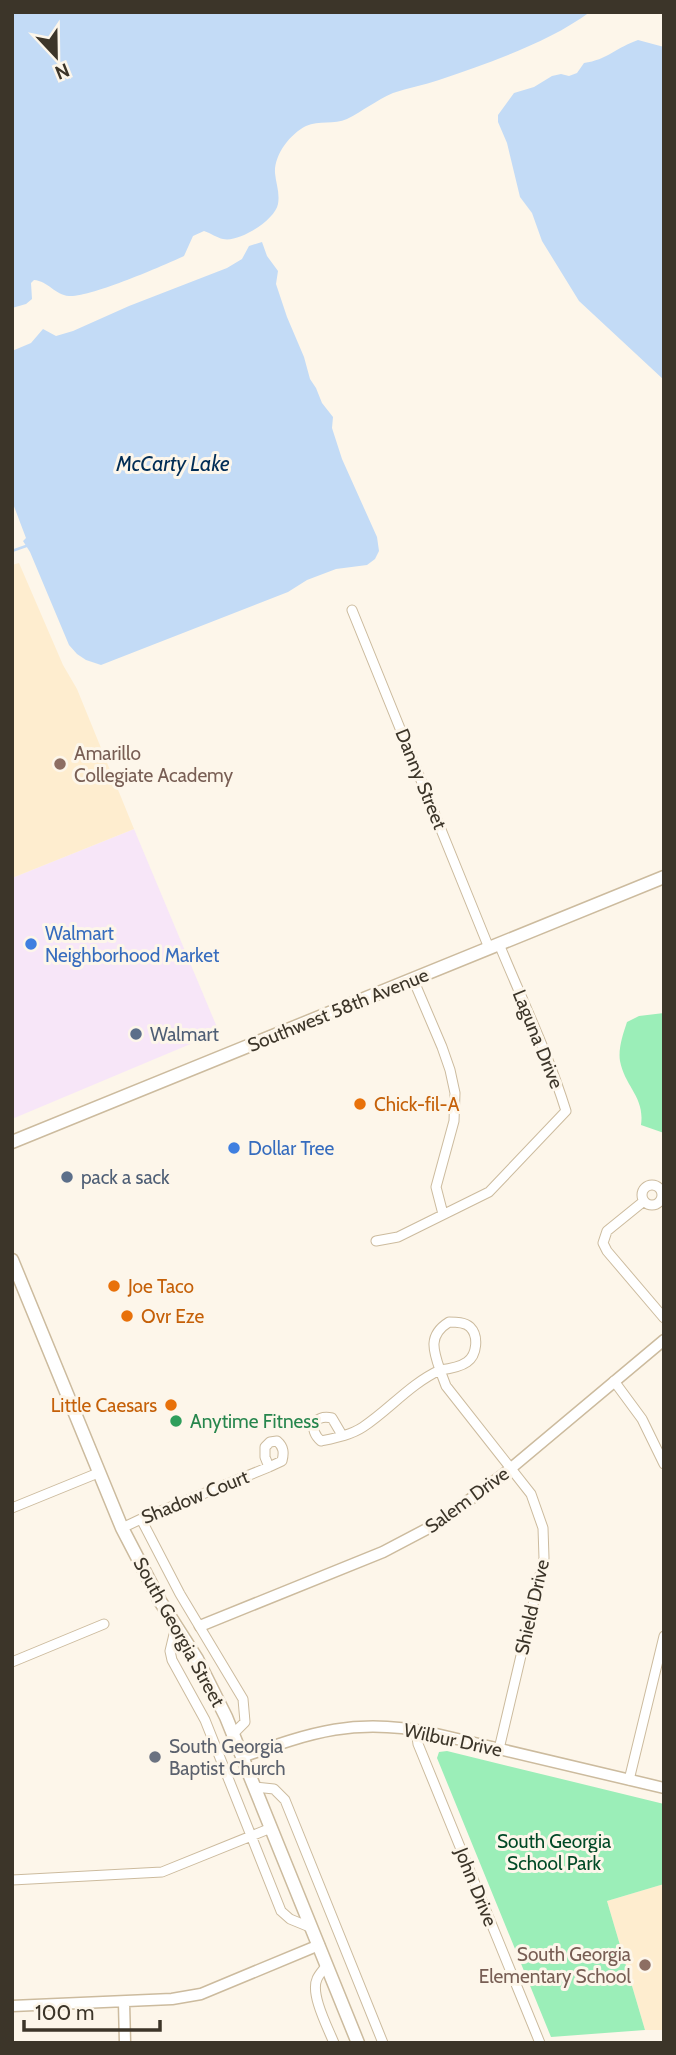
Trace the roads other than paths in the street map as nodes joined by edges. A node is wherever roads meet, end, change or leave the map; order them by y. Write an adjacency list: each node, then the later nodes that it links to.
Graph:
1 (352, 610): 3 (street, Danny Street)
2 (664, 877): 3 (main road, Southwest 58th Avenue)
3 (494, 946): 4 (main road, Southwest 58th Avenue); 7 (street, Laguna Drive)
4 (413, 979): 5 (main road, Southwest 58th Avenue); 7 (street)
5 (12, 1142)
6 (644, 1201): 10 (street)
7 (443, 1214): 8 (street, Laguna Drive)
8 (376, 1241)
9 (12, 1260): 18 (main road, South Georgia Street)
10 (664, 1318)
11 (664, 1340): 13 (street, Salem Drive)
12 (440, 1370): 12 (street); 14 (street); 17 (street, Shield Drive)
13 (614, 1381): 15 (street); 17 (street, Salem Drive)
14 (342, 1435)
15 (664, 1464)
16 (269, 1467): 20 (street, Shadow Court)
17 (511, 1468): 24 (street, Salem Drive); 29 (street, Shield Drive)
18 (98, 1473): 19 (street); 21 (main road, South Georgia Street)
19 (12, 1507)
20 (141, 1520): 21 (street, Shadow Court); 24 (street)
21 (121, 1528): 23 (main road, South Georgia Street)
22 (104, 1624): 26 (street)
23 (176, 1626): 28 (main road, South Georgia Street); 35 (street)
24 (200, 1626): 28 (street)
25 (664, 1636): 31 (street)
26 (12, 1661)
27 (416, 1730): 29 (street, Wilbur Drive); 30 (street, Wilbur Drive); 46 (street, John Drive)
28 (233, 1734): 30 (main road, South Georgia Street)
29 (499, 1749): 31 (street, Wilbur Drive)
30 (242, 1757): 32 (main road, South Georgia Street)
31 (629, 1780): 33 (street, Wilbur Drive)
32 (255, 1787): 34 (main road, South Georgia Street); 45 (street)
33 (664, 1788)
34 (271, 1828): 35 (street); 37 (main road, South Georgia Street)
35 (252, 1836): 36 (street); 37 (street)
36 (12, 1880)
37 (312, 1928): 38 (main road, South Georgia Street)
38 (319, 1945): 39 (main road, South Georgia Street); 40 (street)
39 (327, 1965): 43 (street); 44 (main road, South Georgia Street)
40 (124, 2002): 41 (street); 42 (street)
41 (12, 2006)
42 (125, 2043)
43 (334, 2043)
44 (358, 2043)
45 (383, 2043)
46 (540, 2043)

